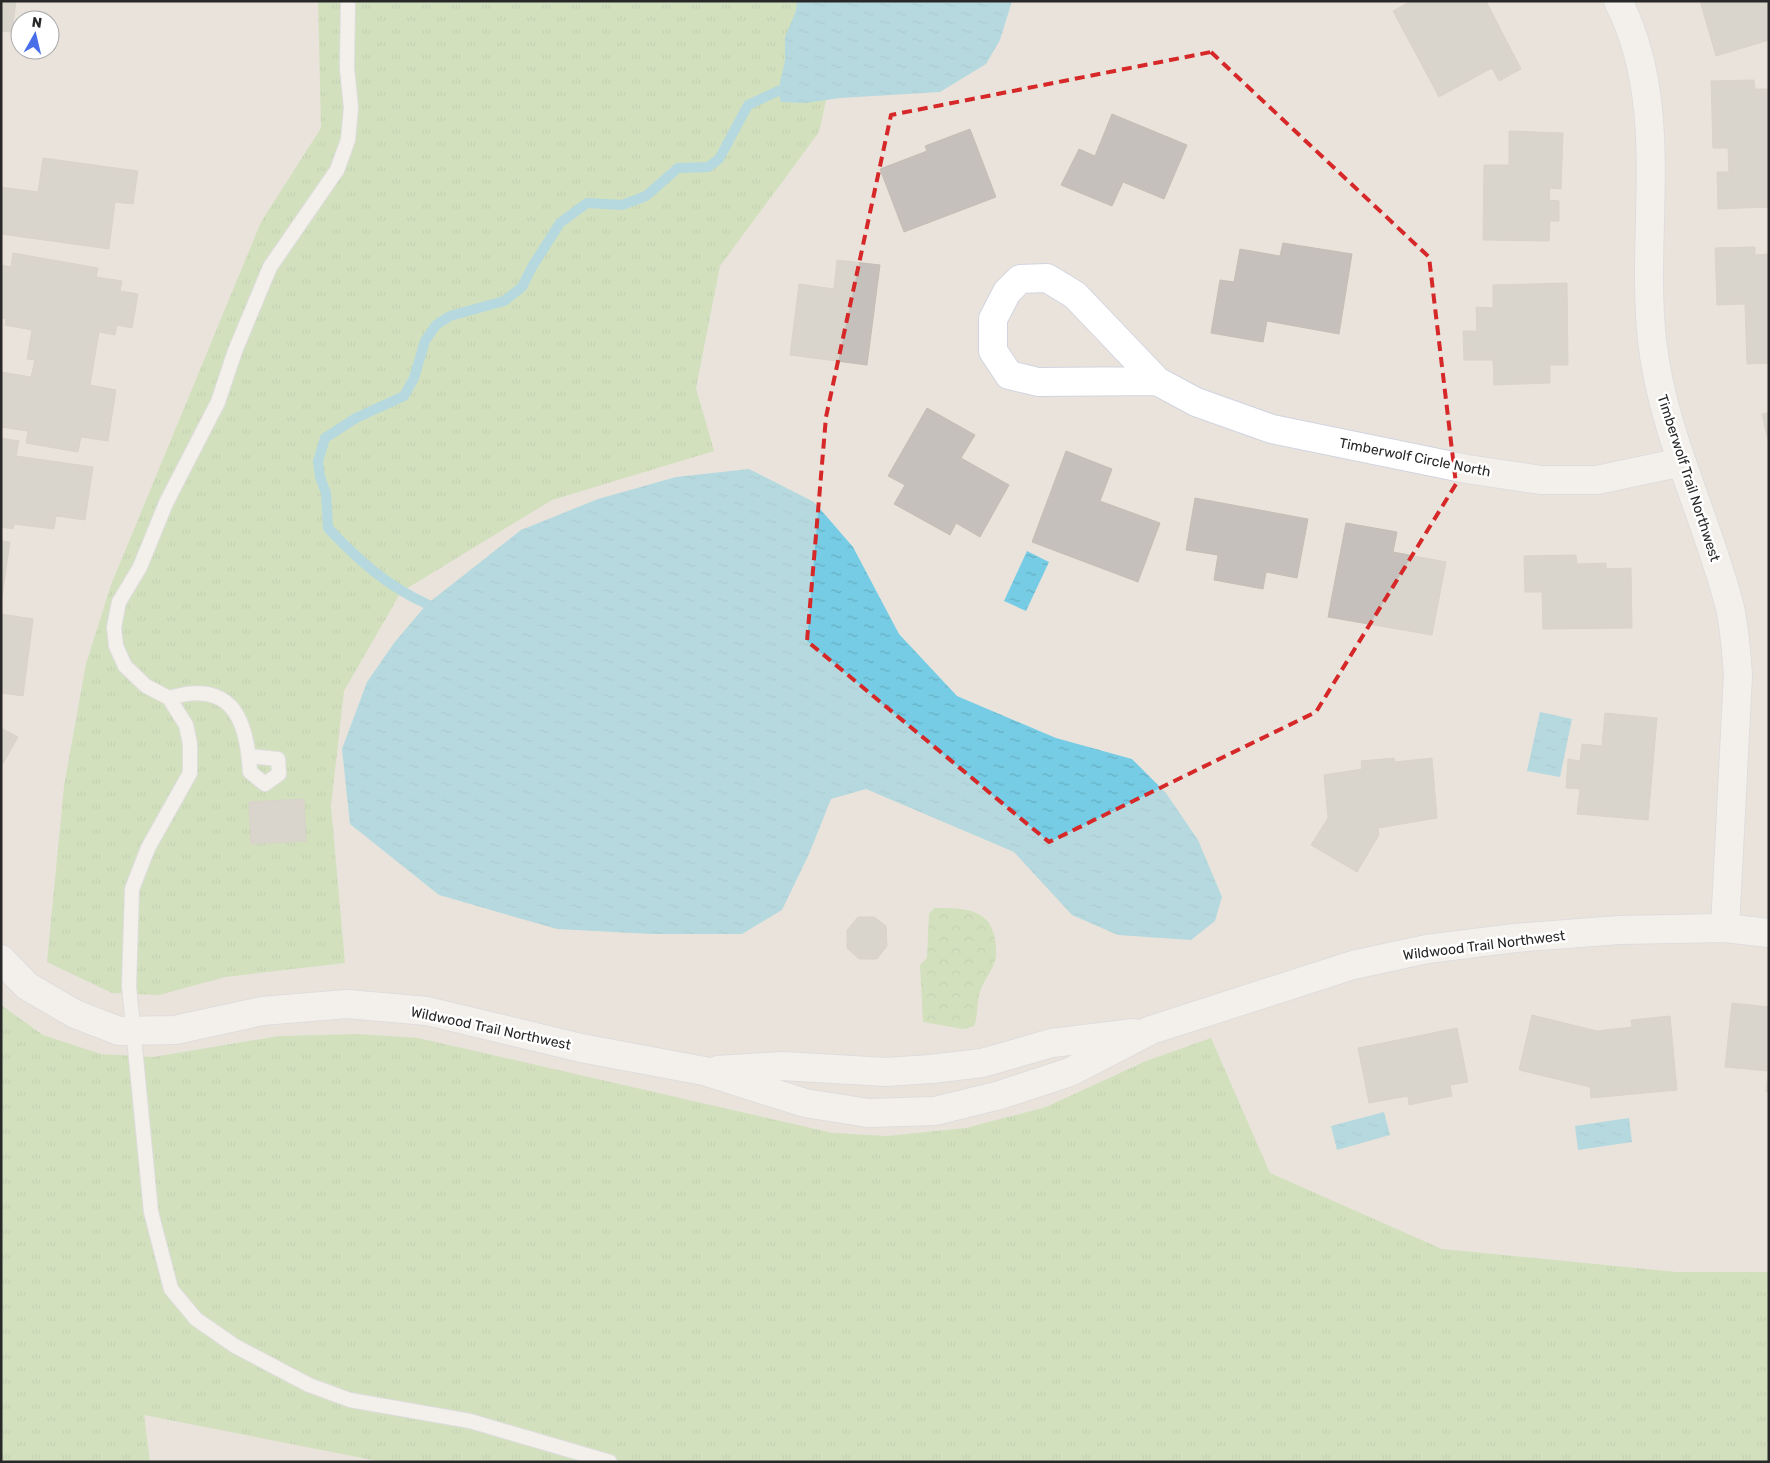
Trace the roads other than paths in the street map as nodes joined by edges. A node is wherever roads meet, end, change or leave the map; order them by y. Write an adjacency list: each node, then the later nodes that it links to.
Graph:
1 (348, 1): 5 (lane)
2 (1618, 1): 4 (street, Timberwolf Trail Northwest)
3 (1157, 381): 3 (street); 4 (street, Timberwolf Circle North)
4 (1682, 462): 7 (street, Timberwolf Trail Northwest)
5 (170, 698): 6 (lane); 10 (lane)
6 (249, 756)
7 (1725, 928): 8 (street, Wildwood Trail Northwest); 11 (street, Wildwood Trail Northwest)
8 (1769, 933)
9 (1, 959): 10 (street, Wildwood Trail Northwest)
10 (133, 1030): 12 (street, Wildwood Trail Northwest); 13 (lane)
11 (1151, 1030): 12 (street, Wildwood Trail Northwest); 12 (street, Wildwood Trail Northwest)
12 (704, 1071)
13 (610, 1462)

